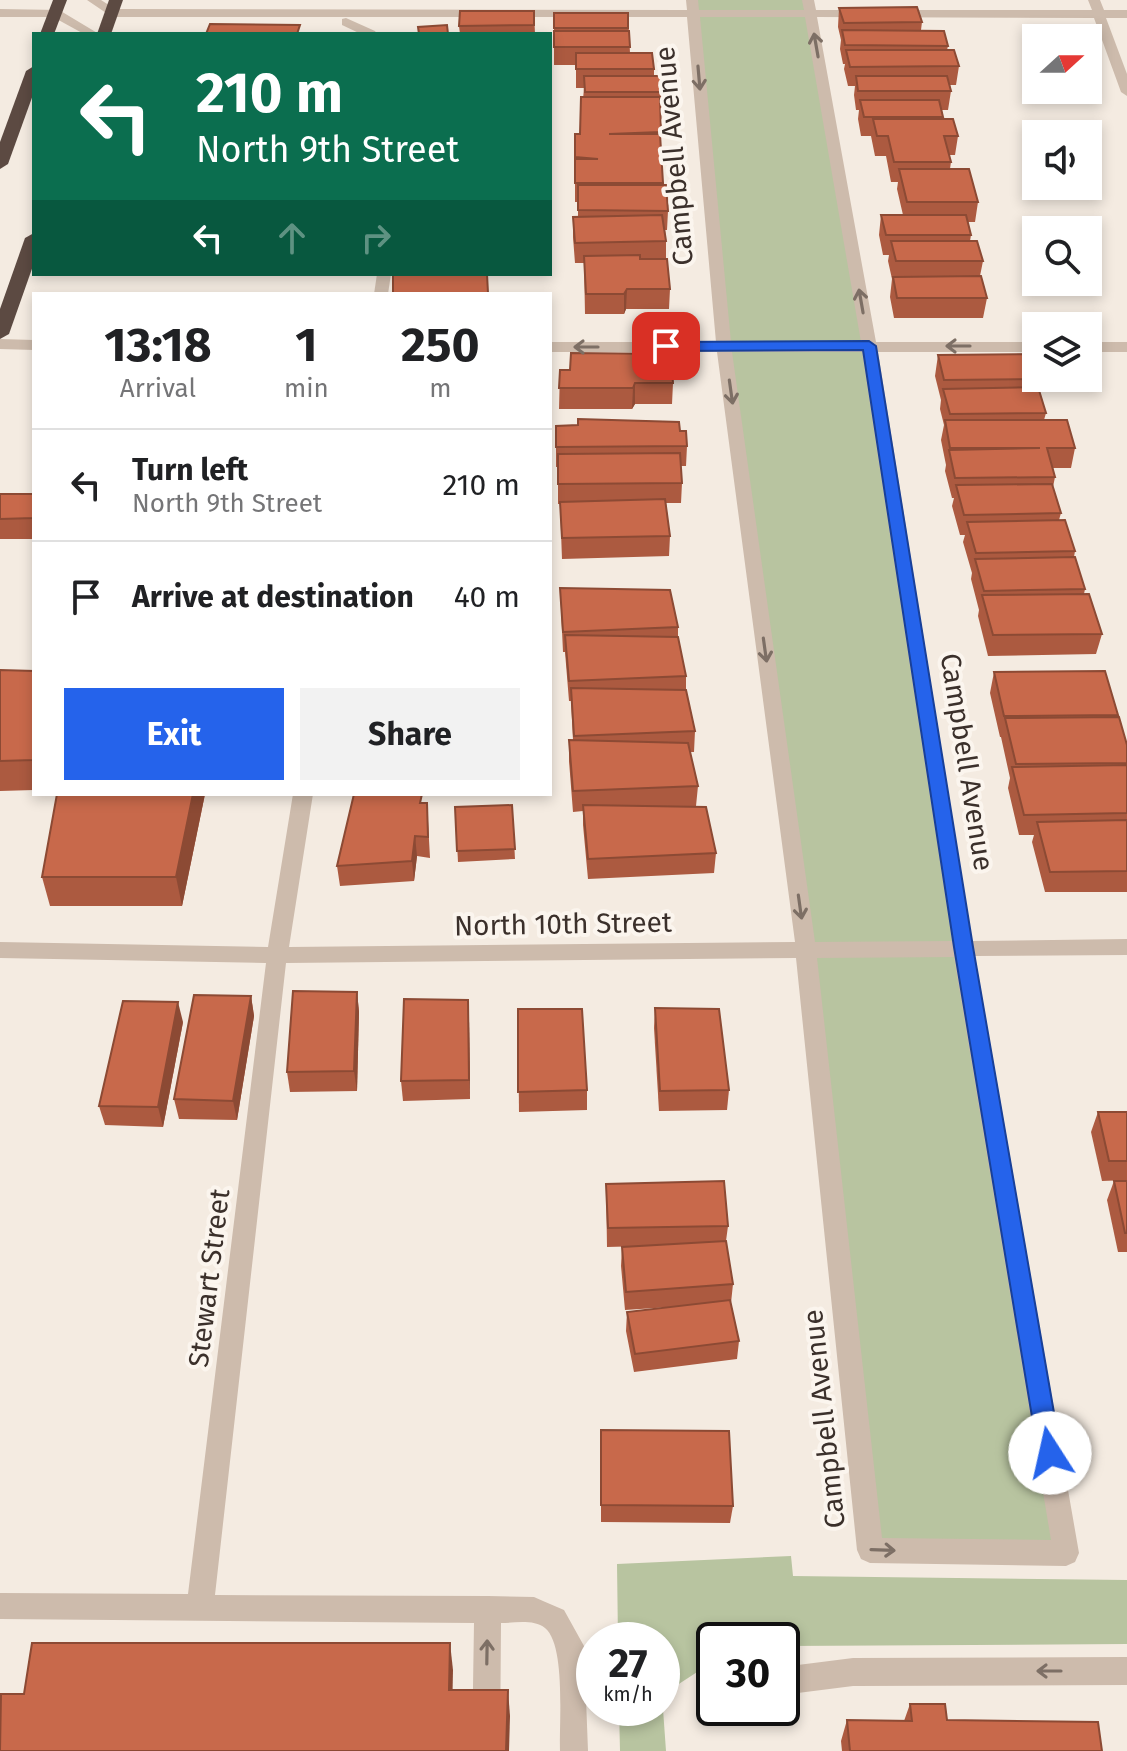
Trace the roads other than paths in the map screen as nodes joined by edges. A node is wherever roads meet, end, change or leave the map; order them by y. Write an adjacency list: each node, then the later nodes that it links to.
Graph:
1 (93, 0): 3 (street)
2 (1094, 0): 9 (street)
3 (114, 6): 11 (street); 14 (highway)
4 (692, 6): 6 (street); 7 (street); 23 (street, Campbell Avenue, one-way to 23)
5 (57, 7): 8 (street); 12 (highway); 13 (street)
6 (809, 7): 9 (street); 24 (street, Campbell Avenue, one-way to 6)
7 (419, 12): 11 (street)
8 (0, 13)
9 (1100, 14): 10 (street); 17 (street)
10 (1127, 14)
11 (345, 23): 15 (street)
12 (48, 32)
13 (90, 32)
14 (105, 32)
15 (366, 32)
16 (32, 76): 18 (highway)
17 (1127, 92)
18 (0, 164)
19 (32, 244): 20 (highway)
20 (0, 334)
21 (0, 344): 22 (street)
22 (32, 345)
23 (724, 346): 24 (street); 25 (street, one-way to 25); 33 (street, Campbell Avenue, one-way to 33)
24 (869, 346): 26 (street, one-way to 24); 30 (street, Campbell Avenue)
25 (552, 347)
26 (1022, 347)
27 (1102, 347): 28 (street)
28 (1127, 347)
29 (303, 796): 34 (street, Stewart Street)
30 (963, 947): 31 (street, North 10th Street); 33 (street, North 10th Street); 33 (street, Campbell Avenue, one-way to 30)
31 (1127, 947)
32 (0, 950): 34 (street, North 10th Street)
33 (806, 950): 34 (street, North 10th Street)
34 (277, 955): 36 (street, Stewart Street)
35 (0, 1606): 36 (street)
36 (200, 1608): 37 (street)
37 (488, 1609): 40 (street, one-way to 37); 41 (street)
38 (1127, 1671): 39 (street, one-way to 39)
39 (800, 1679)
40 (486, 1751)
41 (574, 1751)

